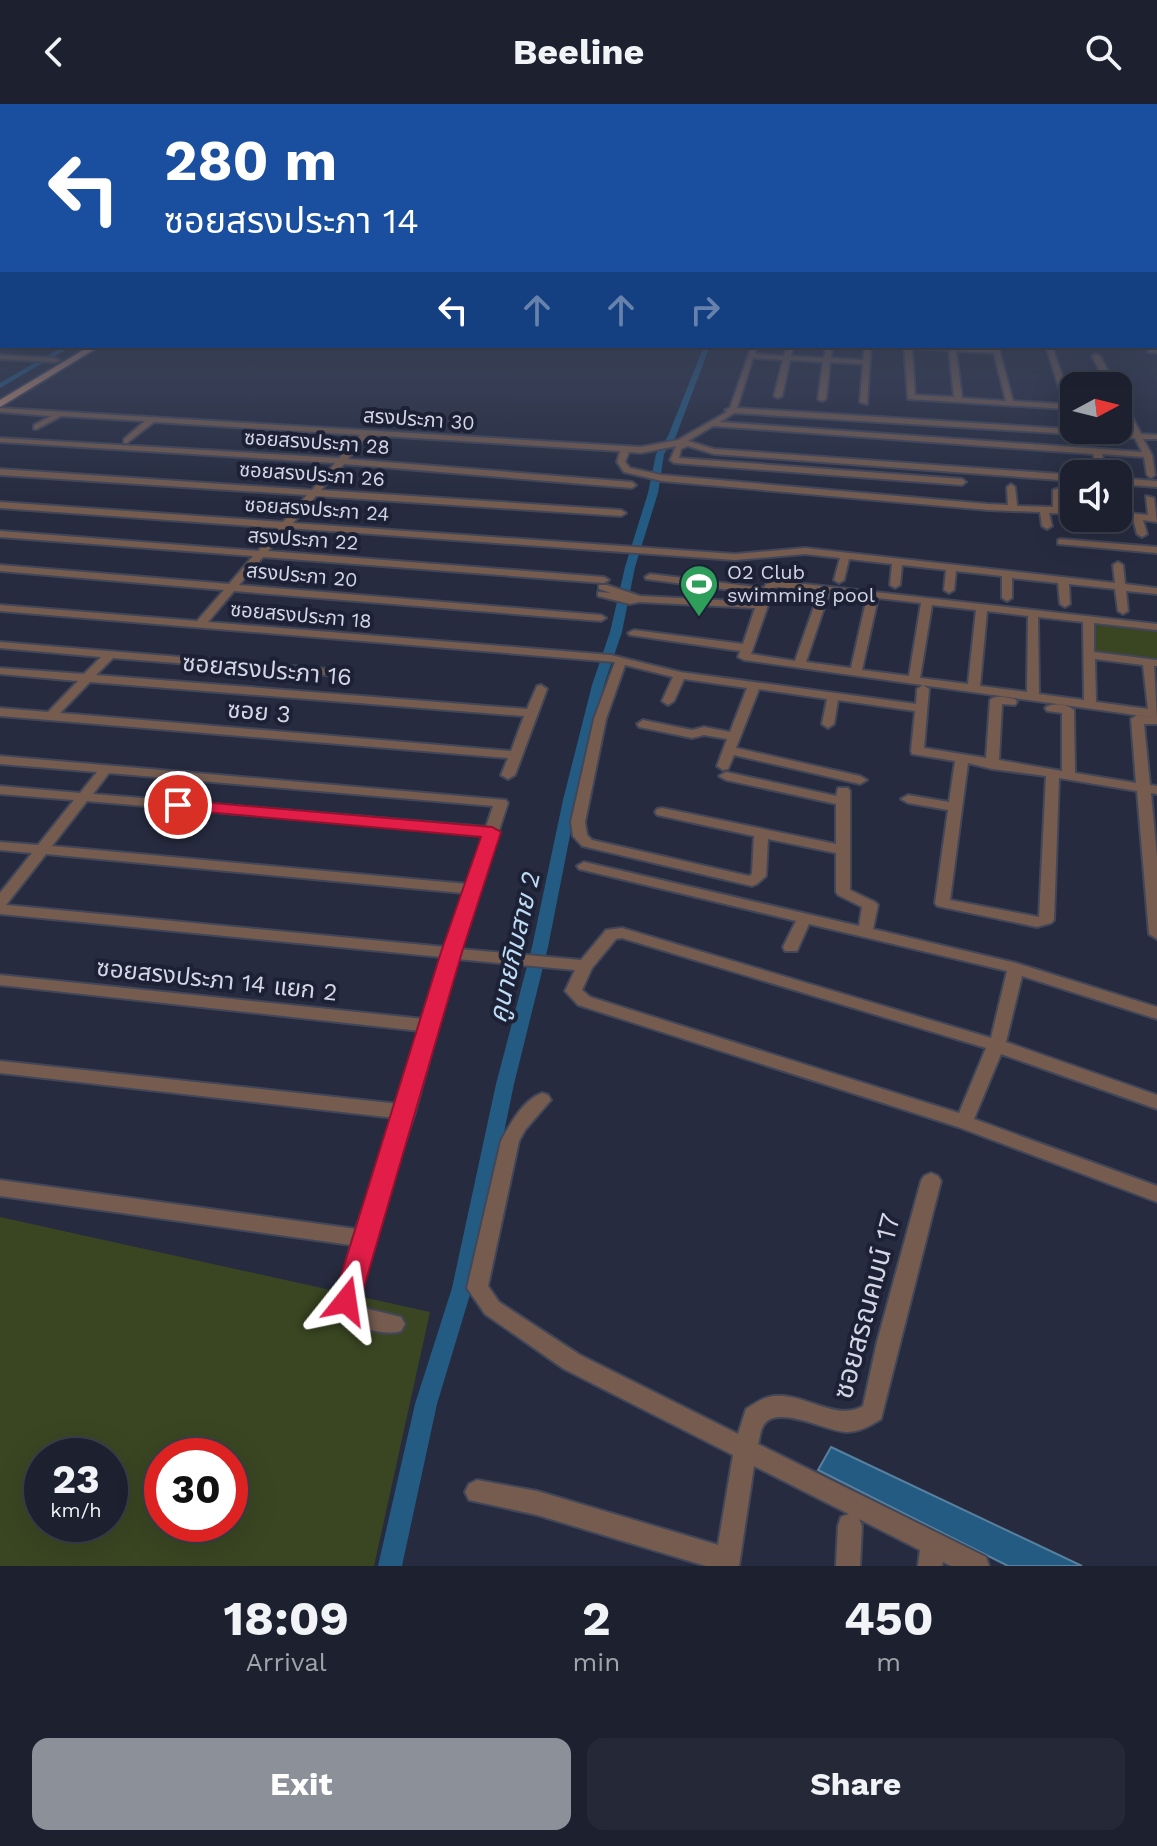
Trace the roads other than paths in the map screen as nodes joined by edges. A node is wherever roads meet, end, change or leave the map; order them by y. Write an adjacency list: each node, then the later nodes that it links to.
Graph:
1 (41, 368): 10 (main road)
2 (59, 368): 16 (main road)
3 (746, 368): 19 (street)
4 (784, 368): 11 (street)
5 (826, 368): 12 (street)
6 (867, 368): 14 (street)
7 (909, 368): 13 (street)
8 (954, 368): 13 (street)
9 (1002, 368): 15 (street)
10 (0, 393)
11 (778, 396)
12 (822, 399)
13 (958, 400): 15 (street)
14 (864, 402)
15 (1010, 403): 17 (street)
16 (0, 404)
17 (1060, 406)
18 (0, 410): 20 (street, สรงประภา 30)
19 (734, 411): 22 (street, สรงประภา 30); 26 (street)
20 (58, 415): 21 (street, สรงประภา 30); 24 (street)
21 (152, 420): 28 (street, สรงประภา 30); 35 (street)
22 (712, 424): 25 (street); 38 (street, สรงประภา 30)
23 (1132, 426): 31 (street)
24 (37, 427)
25 (768, 429): 27 (street); 36 (street)
26 (1060, 429)
27 (813, 432): 29 (street); 40 (street)
28 (365, 434): 43 (street, สรงประภา 30); 50 (street)
29 (858, 435): 32 (street); 41 (street)
30 (1132, 437): 31 (street)
31 (1138, 438): 33 (street); 46 (street)
32 (906, 439): 37 (street); 45 (street)
33 (1157, 439)
34 (0, 440): 50 (street, ซอยสรงประภา 28)
35 (127, 441)
36 (764, 442)
37 (953, 442): 39 (street); 47 (street)
38 (684, 443): 43 (street, สรงประภา 30); 53 (street); 56 (street)
39 (1000, 445): 42 (street); 48 (street)
40 (811, 446)
41 (858, 448)
42 (1048, 448): 44 (street); 51 (street)
43 (625, 450): 59 (street)
44 (1097, 451): 46 (street); 49 (street)
45 (906, 453)
46 (1148, 455): 54 (street)
47 (954, 456)
48 (1003, 459)
49 (1099, 460)
50 (339, 461): 57 (street, ซอยสรงประภา 28); 61 (street)
51 (1051, 463)
52 (0, 472): 61 (street, ซอยสรงประภา 26)
53 (1060, 477)
54 (1154, 479): 55 (street)
55 (1132, 480)
56 (962, 482)
57 (632, 485)
58 (1011, 487): 68 (street)
59 (776, 489): 62 (street); 64 (street)
60 (1057, 490): 72 (street)
61 (315, 492): 74 (street, ซอยสรงประภา 26); 80 (street)
62 (865, 497): 65 (street); 69 (street)
63 (1149, 498): 78 (street)
64 (773, 500)
65 (909, 501): 67 (street); 73 (street)
66 (0, 505): 80 (street, ซอยสรงประภา 24)
67 (955, 505): 70 (street); 76 (street)
68 (1013, 507): 70 (street); 71 (street)
69 (863, 508)
70 (1000, 508): 79 (street)
71 (1044, 508): 72 (street); 81 (street)
72 (1058, 509)
73 (909, 512)
74 (621, 513)
75 (1132, 516): 77 (street)
76 (956, 517)
77 (1137, 517): 78 (street); 83 (street)
78 (1155, 519)
79 (1001, 521)
80 (285, 525): 86 (street); 87 (street, ซอยสรงประภา 24)
81 (1047, 526)
82 (0, 534): 86 (street, สรงประภา 22)
83 (1142, 534)
84 (1061, 542): 85 (street)
85 (1157, 550)
86 (259, 554): 97 (street); 107 (street, สรงประภา 22)
87 (845, 556): 88 (street, ซอยสรงประภา 24); 94 (street)
88 (897, 562): 91 (street, ซอยสรงประภา 24); 96 (street)
89 (1118, 565): 98 (street)
90 (0, 568): 97 (street, สรงประภา 20)
91 (951, 568): 92 (street, ซอยสรงประภา 24); 100 (street)
92 (1007, 574): 95 (street, ซอยสรงประภา 24); 104 (street)
93 (650, 577): 102 (street)
94 (839, 580)
95 (1063, 580): 98 (street, ซอยสรงประภา 24); 106 (street)
96 (895, 585)
97 (234, 587): 112 (street, สรงประภา 20); 114 (street)
98 (1121, 587): 101 (street, ซอยสรงประภา 24); 110 (street)
99 (825, 589): 102 (street); 103 (street); 123 (street)
100 (949, 590)
101 (1157, 591)
102 (767, 592): 107 (street)
103 (873, 596): 105 (street); 126 (street)
104 (1007, 598)
105 (927, 602): 108 (street); 129 (street)
106 (1065, 604)
107 (761, 605): 118 (street)
108 (982, 607): 111 (street); 131 (street)
109 (0, 608): 114 (street, ซอยสรงประภา 18)
110 (1123, 611)
111 (1033, 613): 113 (street); 134 (street)
112 (601, 618)
113 (1088, 619): 115 (street); 120 (street)
114 (199, 625): 121 (street, ซอยสรงประภา 18)
115 (1157, 627)
116 (634, 633): 118 (street)
117 (0, 645): 119 (street)
118 (747, 648): 123 (street)
119 (110, 654): 125 (street); 128 (street)
120 (1089, 655): 122 (street); 136 (street)
121 (611, 658): 127 (street, ซอยสรงประภา 18); 160 (street)
122 (1153, 663): 141 (street)
123 (800, 664): 126 (street)
124 (0, 671): 128 (street, ซอยสรงประภา 16)
125 (327, 672)
126 (856, 672): 129 (street)
127 (680, 675): 130 (street, ซอยสรงประภา 18); 135 (street)
128 (86, 678): 139 (street, ซอยสรงประภา 16); 140 (street)
129 (918, 685): 131 (street); 137 (street)
130 (754, 686): 133 (street, ซอยสรงประภา 18); 144 (street)
131 (974, 688): 134 (street)
132 (541, 689): 139 (street)
133 (833, 697): 137 (street, ซอยสรงประภา 18); 143 (street)
134 (1033, 697): 136 (street)
135 (668, 701)
136 (1090, 704): 141 (street)
137 (921, 708): 147 (street)
138 (0, 712): 140 (street, ซอย 3)
139 (530, 713): 145 (street)
140 (51, 716): 145 (street, ซอย 3)
141 (1156, 716): 153 (street)
142 (643, 724): 144 (street)
143 (828, 724)
144 (732, 743): 152 (street); 163 (street)
145 (514, 755): 150 (street)
146 (0, 760): 149 (street)
147 (962, 760): 148 (street); 157 (street)
148 (992, 765): 151 (street); 151 (street)
149 (106, 769): 155 (street); 159 (street)
150 (508, 775)
151 (1061, 775): 153 (street); 157 (street)
152 (860, 780)
153 (1151, 789): 169 (street)
154 (0, 790): 155 (street)
155 (84, 797): 159 (street); 162 (street)
156 (908, 799): 157 (street)
157 (956, 807)
158 (662, 812): 160 (street)
159 (492, 832): 165 (street)
160 (761, 834): 163 (street)
161 (0, 846): 162 (street)
162 (42, 850): 165 (street); 166 (street)
163 (842, 850): 168 (street)
164 (584, 866): 167 (street)
165 (473, 889): 171 (street)
166 (0, 906): 171 (street)
167 (805, 917): 168 (street); 170 (street)
168 (865, 933): 173 (street)
169 (1157, 934)
170 (791, 947)
171 (451, 952): 172 (street); 176 (street)
172 (585, 966): 177 (street); 182 (street)
173 (1016, 968): 175 (street); 177 (street)
174 (0, 980): 176 (street, ซอยสรงประภา 14 แยก 2)
175 (1157, 1013)
176 (430, 1026): 181 (street)
177 (995, 1045): 180 (street); 182 (street)
178 (0, 1067): 181 (street)
179 (542, 1100): 188 (street)
180 (1157, 1102)
181 (406, 1112): 186 (street)
182 (964, 1122): 185 (street)
183 (931, 1181): 188 (street, ซอยสรณคมน์ 17)
184 (0, 1188): 186 (street)
185 (1157, 1194)
186 (363, 1238): 187 (street)
187 (394, 1324)
188 (745, 1450): 191 (street); 192 (street, ซอยสรณคมน์ 17)
189 (477, 1492): 192 (street)
190 (850, 1526): 193 (street)
191 (931, 1555): 194 (street)
192 (727, 1563)
193 (848, 1566)
194 (977, 1566)

